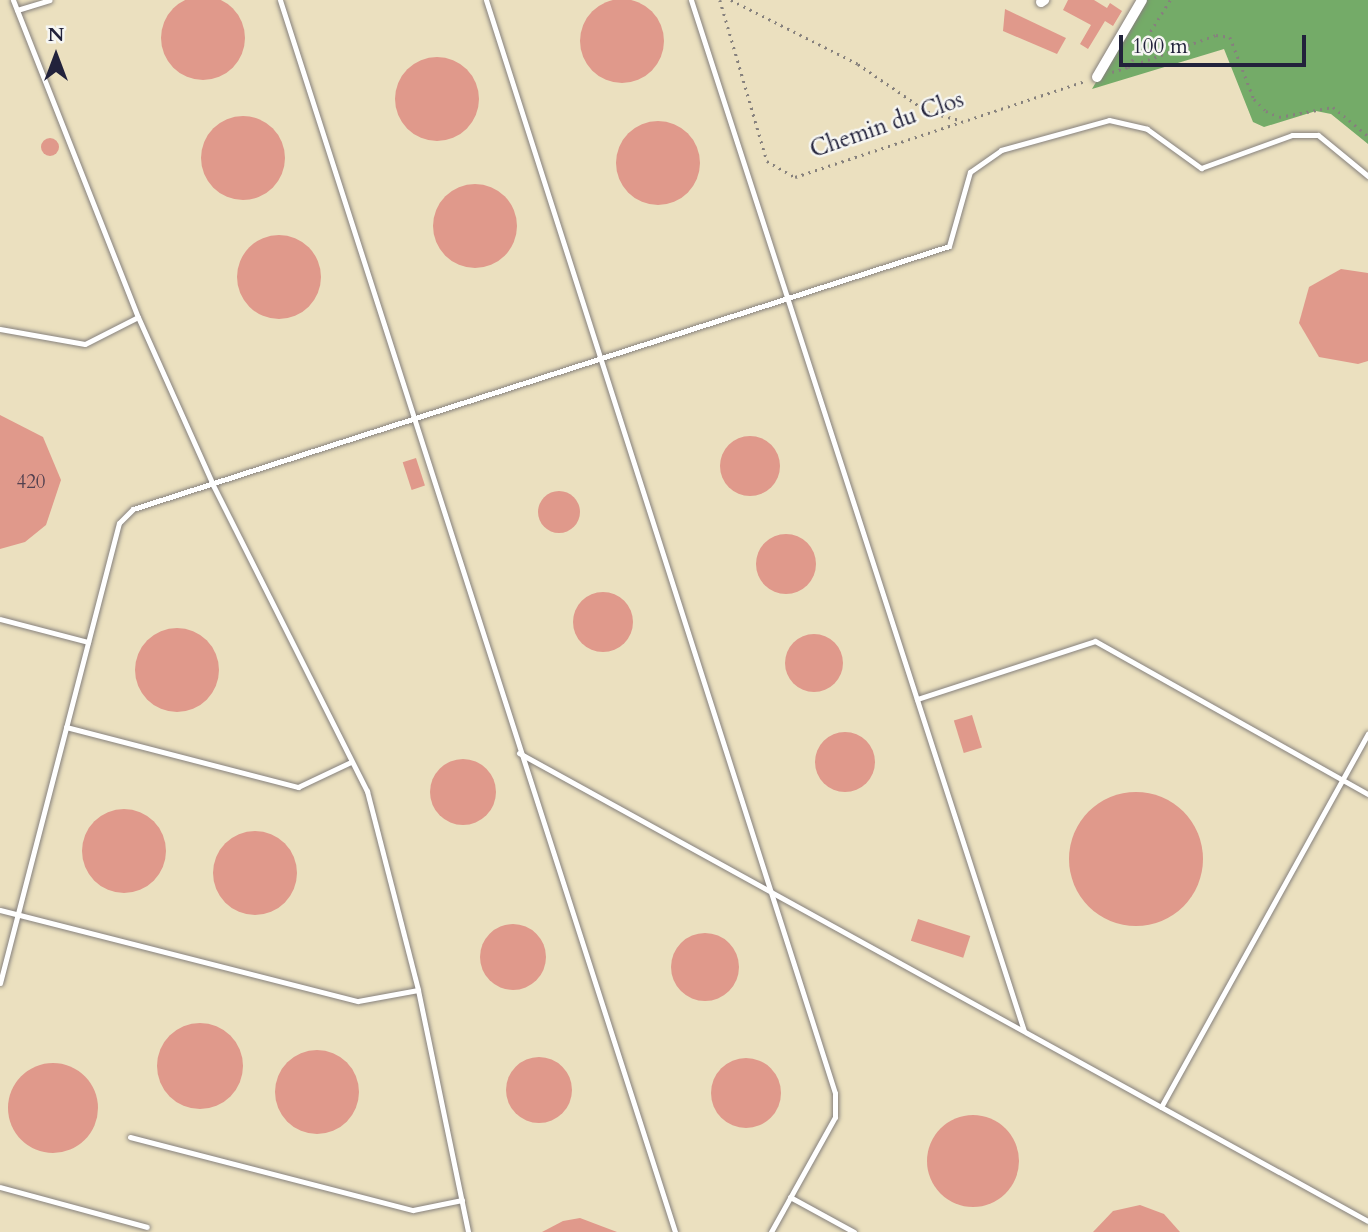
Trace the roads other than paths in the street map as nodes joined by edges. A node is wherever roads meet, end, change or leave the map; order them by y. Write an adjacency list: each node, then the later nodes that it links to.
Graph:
1 (13, 0): 7 (lane)
2 (49, 0): 7 (lane)
3 (279, 0): 14 (lane)
4 (486, 0): 13 (lane)
5 (691, 0): 10 (lane)
6 (1142, 0): 8 (street)
7 (18, 10): 11 (lane)
8 (1097, 77)
9 (1368, 176): 10 (lane)
10 (787, 297): 13 (lane); 18 (lane)
11 (138, 317): 12 (lane); 15 (lane)
12 (0, 329)
13 (600, 358): 14 (lane); 25 (lane)
14 (416, 418): 15 (lane); 21 (lane)
15 (213, 485): 17 (lane); 22 (lane)
16 (0, 619): 17 (lane)
17 (88, 642): 19 (lane)
18 (917, 699): 23 (lane); 30 (lane)
19 (66, 727): 22 (lane); 27 (lane)
20 (1368, 733): 23 (lane)
21 (519, 753): 25 (lane); 39 (lane)
22 (351, 762): 29 (lane)
23 (1342, 780): 24 (lane); 31 (lane)
24 (1368, 794)
25 (771, 888): 30 (lane); 34 (lane)
26 (0, 910): 27 (lane)
27 (18, 914): 28 (lane); 29 (lane)
28 (0, 983)
29 (418, 990): 35 (lane)
30 (1024, 1031): 31 (lane)
31 (1161, 1107): 36 (lane)
32 (130, 1137): 35 (lane)
33 (0, 1186): 37 (lane)
34 (790, 1196): 40 (lane); 41 (lane)
35 (462, 1200): 38 (lane)
36 (1368, 1221)
37 (147, 1227)
38 (468, 1232)
39 (675, 1232)
40 (771, 1232)
41 (854, 1232)

